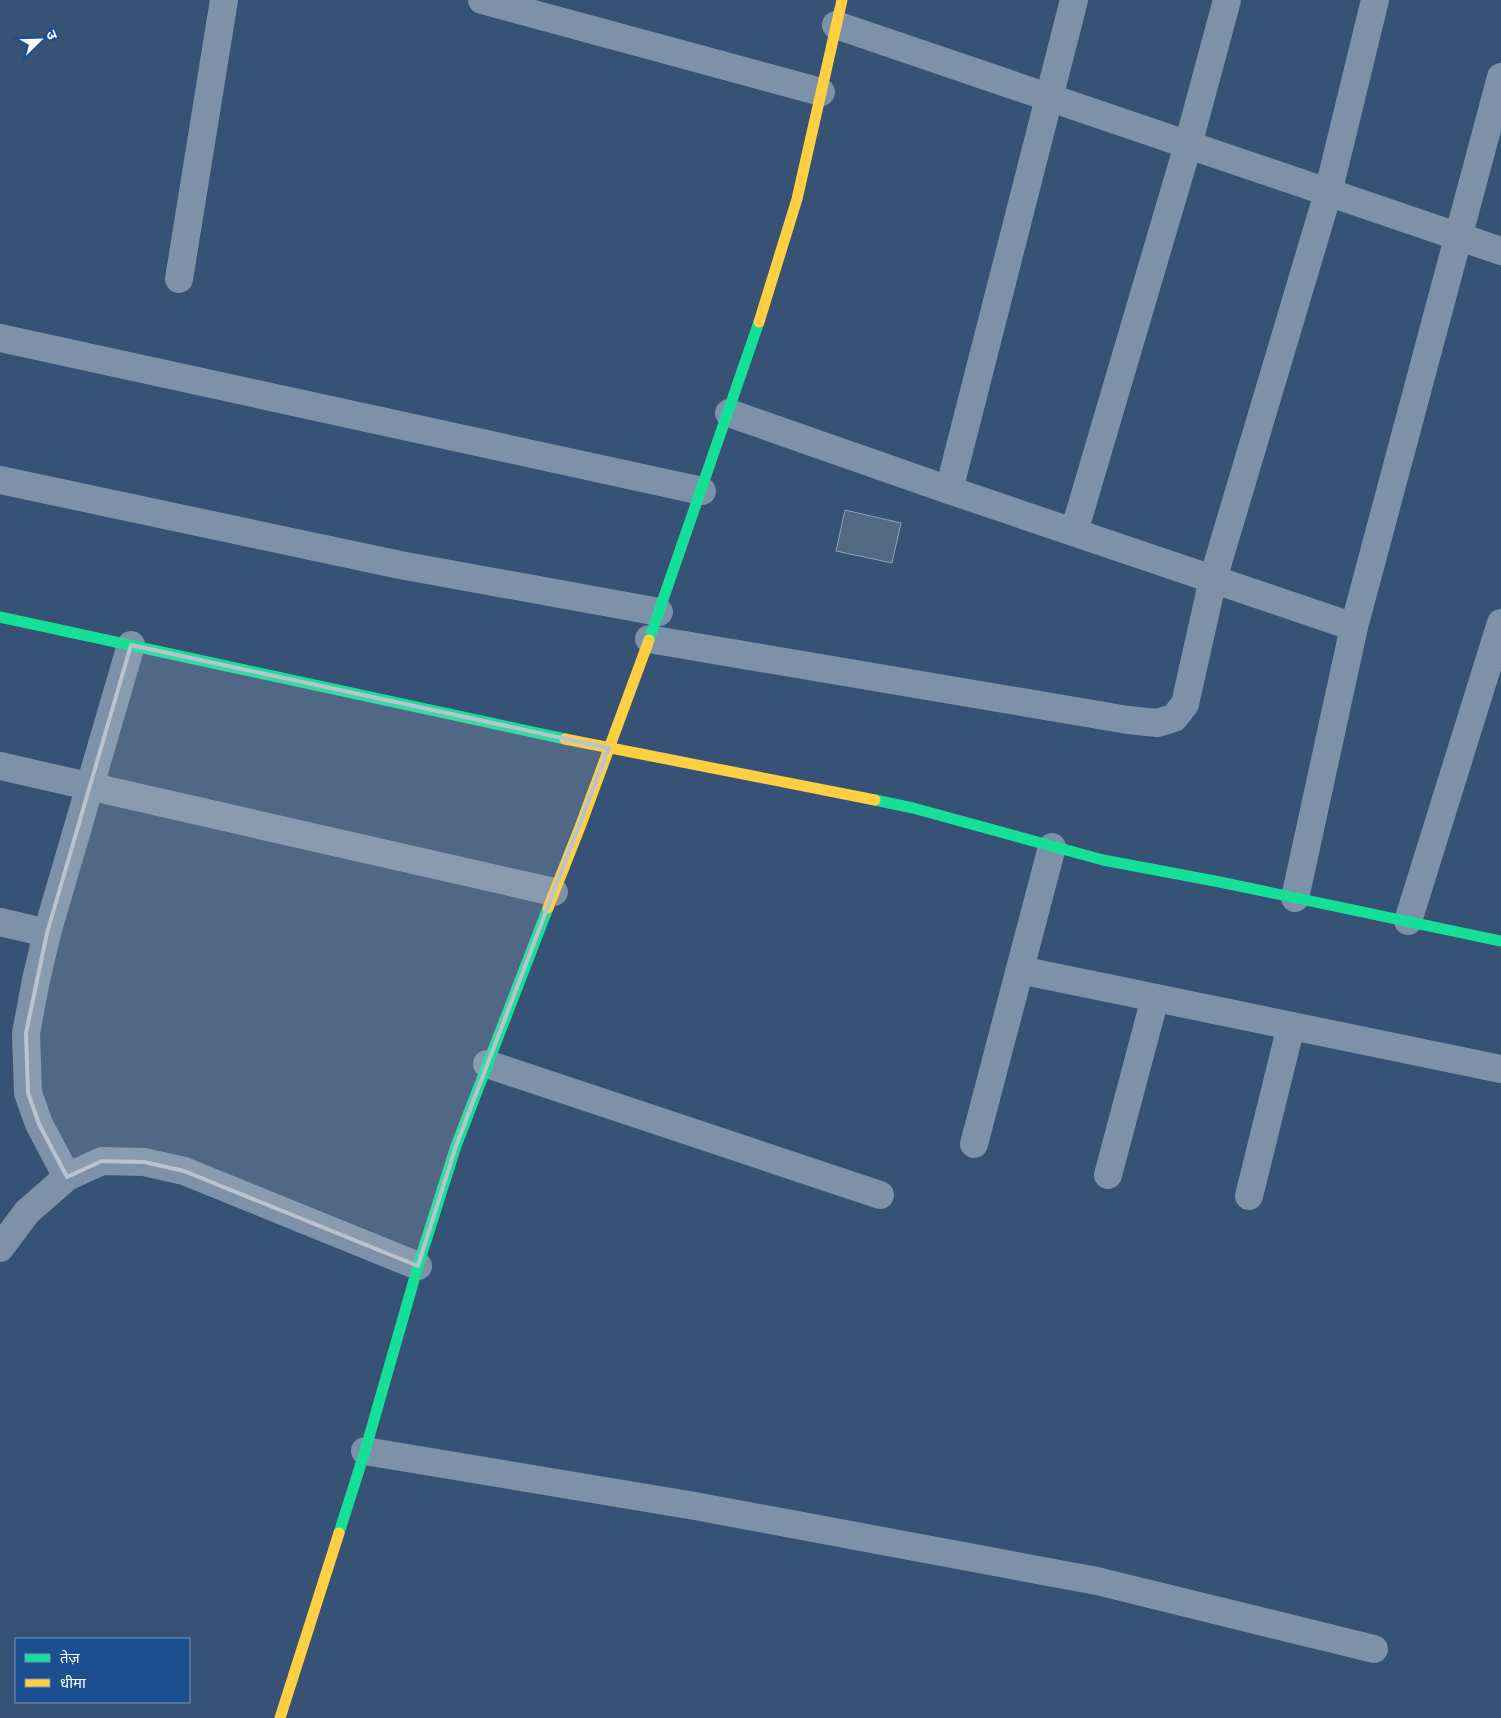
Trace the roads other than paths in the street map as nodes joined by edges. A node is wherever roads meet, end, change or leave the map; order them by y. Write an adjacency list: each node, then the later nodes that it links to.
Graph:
1 (224, 0): 14 (street)
2 (482, 0): 8 (street)
3 (1074, 0): 9 (street)
4 (1227, 0): 10 (street)
5 (1375, 0): 11 (street)
6 (839, 13): 8 (street); 9 (street)
7 (1501, 77): 12 (street)
8 (821, 92): 16 (street)
9 (1048, 98): 10 (street); 18 (street)
10 (1188, 145): 11 (street); 20 (street)
11 (1328, 193): 12 (street); 21 (street)
12 (1458, 237): 13 (street); 25 (street)
13 (1501, 251)
14 (179, 279)
15 (0, 338): 19 (street)
16 (729, 413): 18 (street); 19 (street)
17 (0, 480): 22 (street)
18 (949, 490): 20 (street)
19 (702, 491): 22 (street)
20 (1074, 532): 21 (street)
21 (1213, 579): 25 (street); 26 (street)
22 (659, 612): 26 (street)
23 (0, 617): 27 (street)
24 (1501, 623): 34 (street)
25 (1354, 626): 33 (street)
26 (650, 639): 28 (street)
27 (131, 645): 28 (street); 30 (street)
28 (609, 748): 31 (street); 32 (street)
29 (0, 766): 30 (street)
30 (89, 786): 32 (street); 36 (street)
31 (1052, 847): 33 (street); 38 (street)
32 (554, 892): 41 (street)
33 (1295, 898): 34 (street)
34 (1408, 921): 37 (street)
35 (0, 922): 36 (street)
36 (47, 933): 45 (street)
37 (1501, 941)
38 (1020, 970): 39 (street); 43 (street)
39 (1155, 998): 40 (street); 44 (street)
40 (1291, 1026): 42 (street); 47 (street)
41 (487, 1064): 46 (street); 49 (street)
42 (1501, 1068)
43 (974, 1144)
44 (1108, 1175)
45 (67, 1177): 48 (street); 49 (street)
46 (880, 1195)
47 (1249, 1196)
48 (0, 1248)
49 (418, 1266): 50 (street)
50 (365, 1451): 51 (street); 52 (street)
51 (1374, 1649)
52 (280, 1718)

